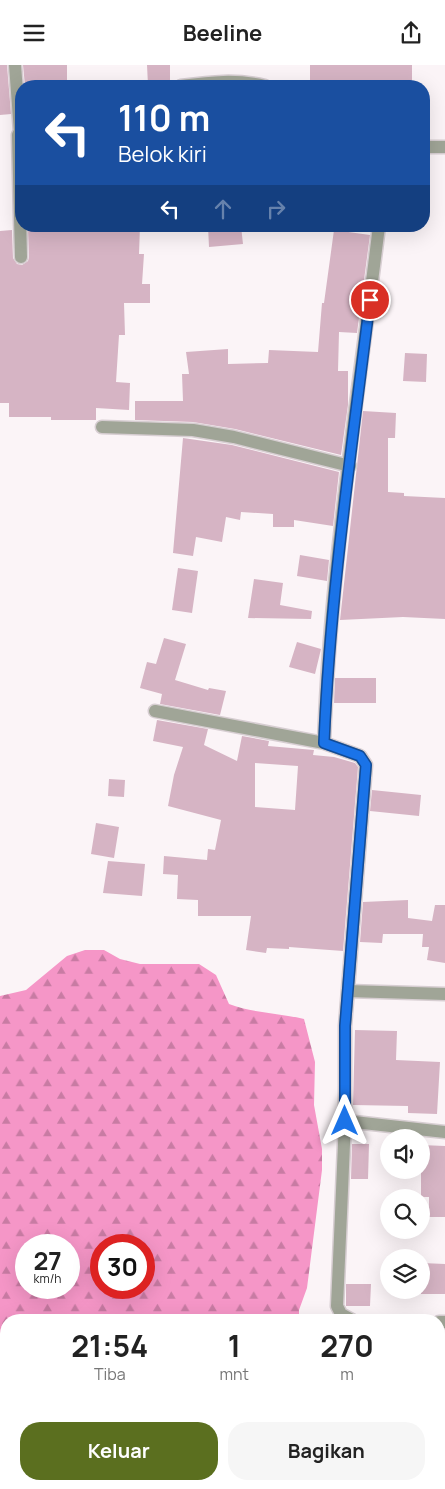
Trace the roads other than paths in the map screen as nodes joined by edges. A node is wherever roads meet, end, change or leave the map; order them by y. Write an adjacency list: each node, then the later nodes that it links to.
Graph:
1 (15, 65): 2 (street)
2 (16, 80)
3 (430, 147): 4 (street)
4 (445, 147)
5 (21, 232): 7 (street)
6 (379, 232): 9 (street)
7 (21, 257)
8 (102, 427): 9 (street)
9 (350, 466): 11 (street)
10 (155, 711): 11 (street)
11 (324, 743): 12 (street)
12 (348, 991): 13 (street); 14 (street)
13 (445, 995)
14 (345, 1121): 15 (street); 16 (street)
15 (445, 1132)
16 (341, 1314)

